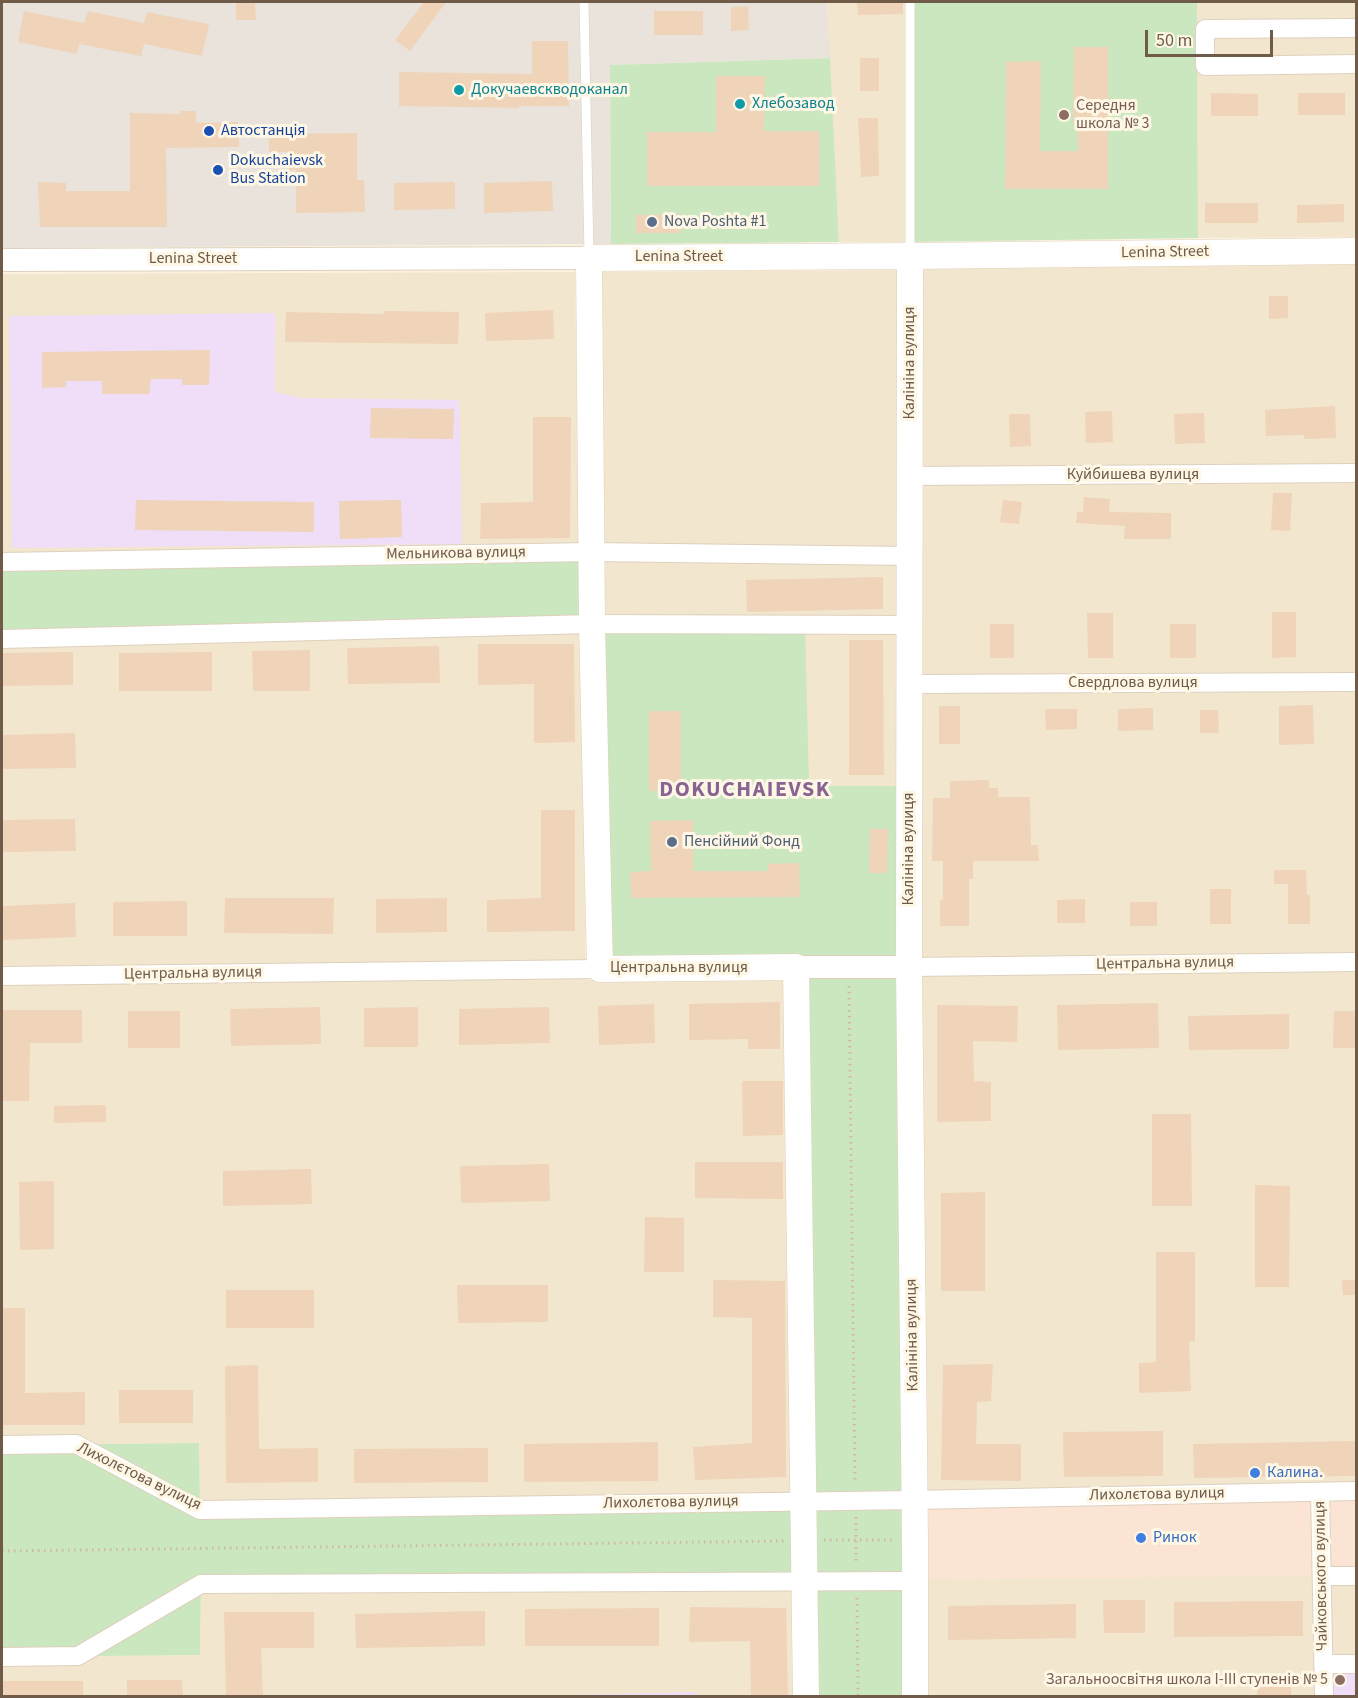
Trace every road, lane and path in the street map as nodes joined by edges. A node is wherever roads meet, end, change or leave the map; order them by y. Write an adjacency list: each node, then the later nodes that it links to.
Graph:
1 (910, 2): 6 (lane, Калініна вулиця)
2 (584, 3): 7 (lane)
3 (1356, 28): 4 (street)
4 (1356, 64)
5 (1356, 251): 6 (main road, Lenina Street)
6 (910, 256): 7 (main road, Lenina Street); 10 (main road, Калініна вулиця)
7 (589, 258): 8 (street, Lenina Street); 11 (main road)
8 (2, 260)
9 (1356, 473): 10 (street, Куйбишева вулиця)
10 (910, 476): 12 (main road, Калініна вулиця)
11 (591, 552): 12 (street, Мельникова вулиця); 13 (street, Мельникова вулиця); 14 (main road)
12 (910, 556): 15 (main road, Калініна вулиця)
13 (2, 562)
14 (592, 624): 15 (street); 16 (street); 23 (main road)
15 (909, 625): 18 (main road, Калініна вулиця)
16 (2, 639)
17 (1356, 682): 18 (street, Свердлова вулиця)
18 (909, 684): 22 (main road, Калініна вулиця)
19 (1356, 963): 22 (street, Центральна вулиця)
20 (796, 967): 21 (street, Центральна вулиця); 23 (main road, Центральна вулиця); 29 (main road)
21 (849, 967): 22 (street, Центральна вулиця); 30 (path)
22 (909, 967): 28 (main road, Калініна вулиця)
23 (600, 969): 24 (street, Центральна вулиця)
24 (2, 976)
25 (2, 1445): 29 (street, Лихолєтова вулиця)
26 (1356, 1491): 27 (street, Лихолєтова вулиця)
27 (1320, 1492): 28 (street, Лихолєтова вулиця); 35 (street, Чайковського вулиця)
28 (914, 1500): 30 (street, Лихолєтова вулиця); 33 (main road, Калініна вулиця)
29 (804, 1501): 30 (street, Лихолєтова вулиця); 31 (main road)
30 (855, 1501): 32 (path)
31 (804, 1540): 32 (path); 34 (path); 37 (main road)
32 (856, 1540): 33 (path); 38 (path)
33 (915, 1540): 39 (main road, Калініна вулиця)
34 (2, 1551)
35 (1322, 1576): 36 (street); 41 (street, Чайковського вулиця)
36 (1356, 1576)
37 (805, 1580): 38 (street); 40 (street); 43 (main road)
38 (856, 1580): 39 (street); 44 (path)
39 (915, 1581): 45 (main road, Калініна вулиця)
40 (2, 1657)
41 (1323, 1664): 42 (street); 46 (street, Чайковського вулиця)
42 (1356, 1664)
43 (806, 1696)
44 (858, 1696)
45 (915, 1696)
46 (1324, 1696)

